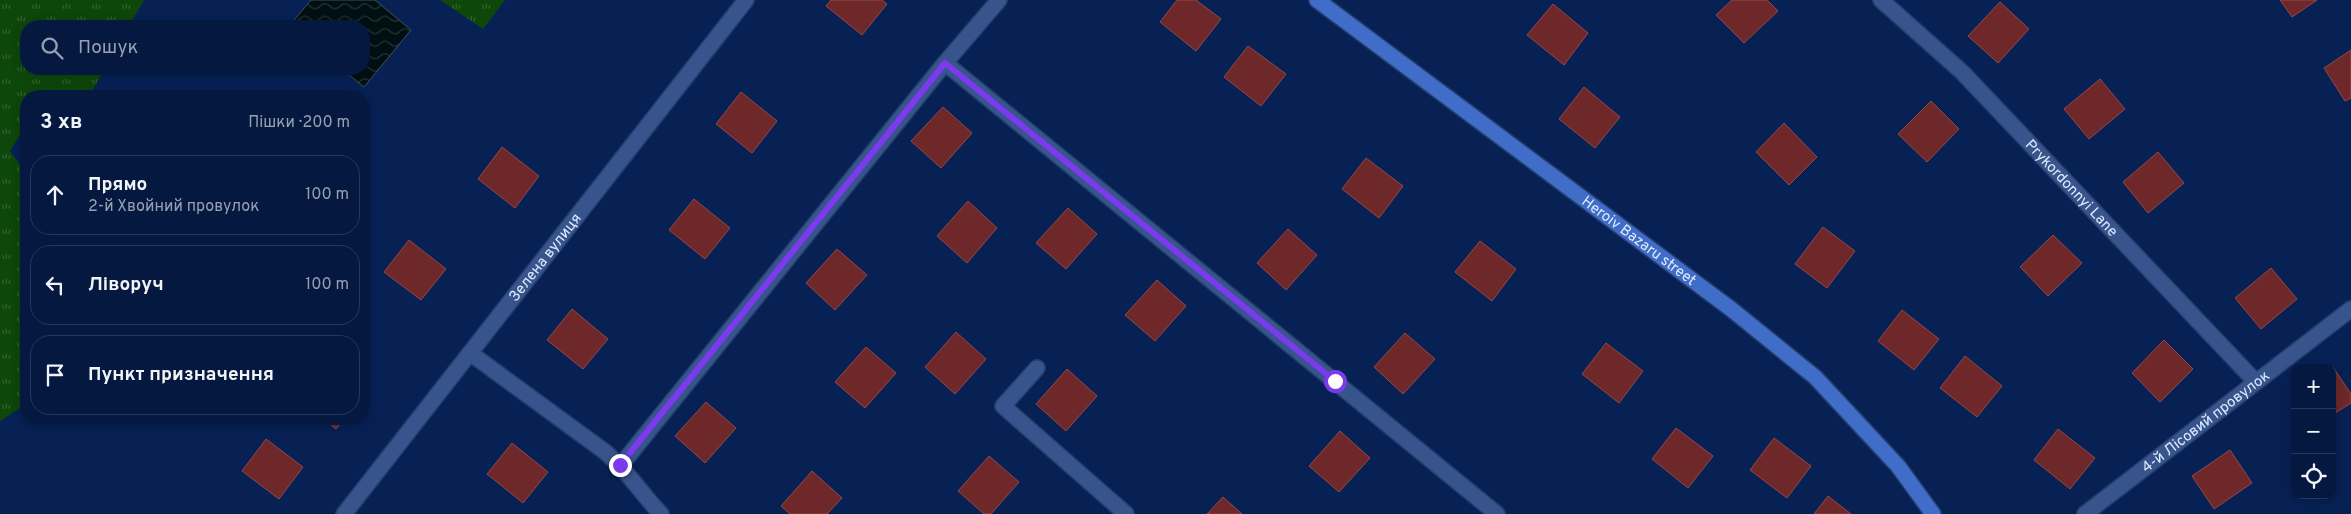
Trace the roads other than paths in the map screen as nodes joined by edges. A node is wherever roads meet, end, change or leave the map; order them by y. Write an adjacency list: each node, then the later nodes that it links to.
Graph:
1 (746, 0): 7 (street, Зелена вулиця)
2 (998, 0): 5 (street)
3 (1317, 0): 15 (main road, Heroiv Bazaru street)
4 (1881, 0): 9 (street, Prykordonnyi Lane)
5 (945, 63): 10 (street); 14 (street)
6 (2351, 309): 9 (street, 4-й Лісовий провулок)
7 (470, 353): 10 (street); 11 (street, Зелена вулиця)
8 (1037, 368): 13 (street)
9 (2255, 382): 16 (street, 4-й Лісовий провулок)
10 (620, 465): 12 (street)
11 (344, 514)
12 (661, 514)
13 (1126, 514)
14 (1497, 514)
15 (1933, 514)
16 (2085, 514)

